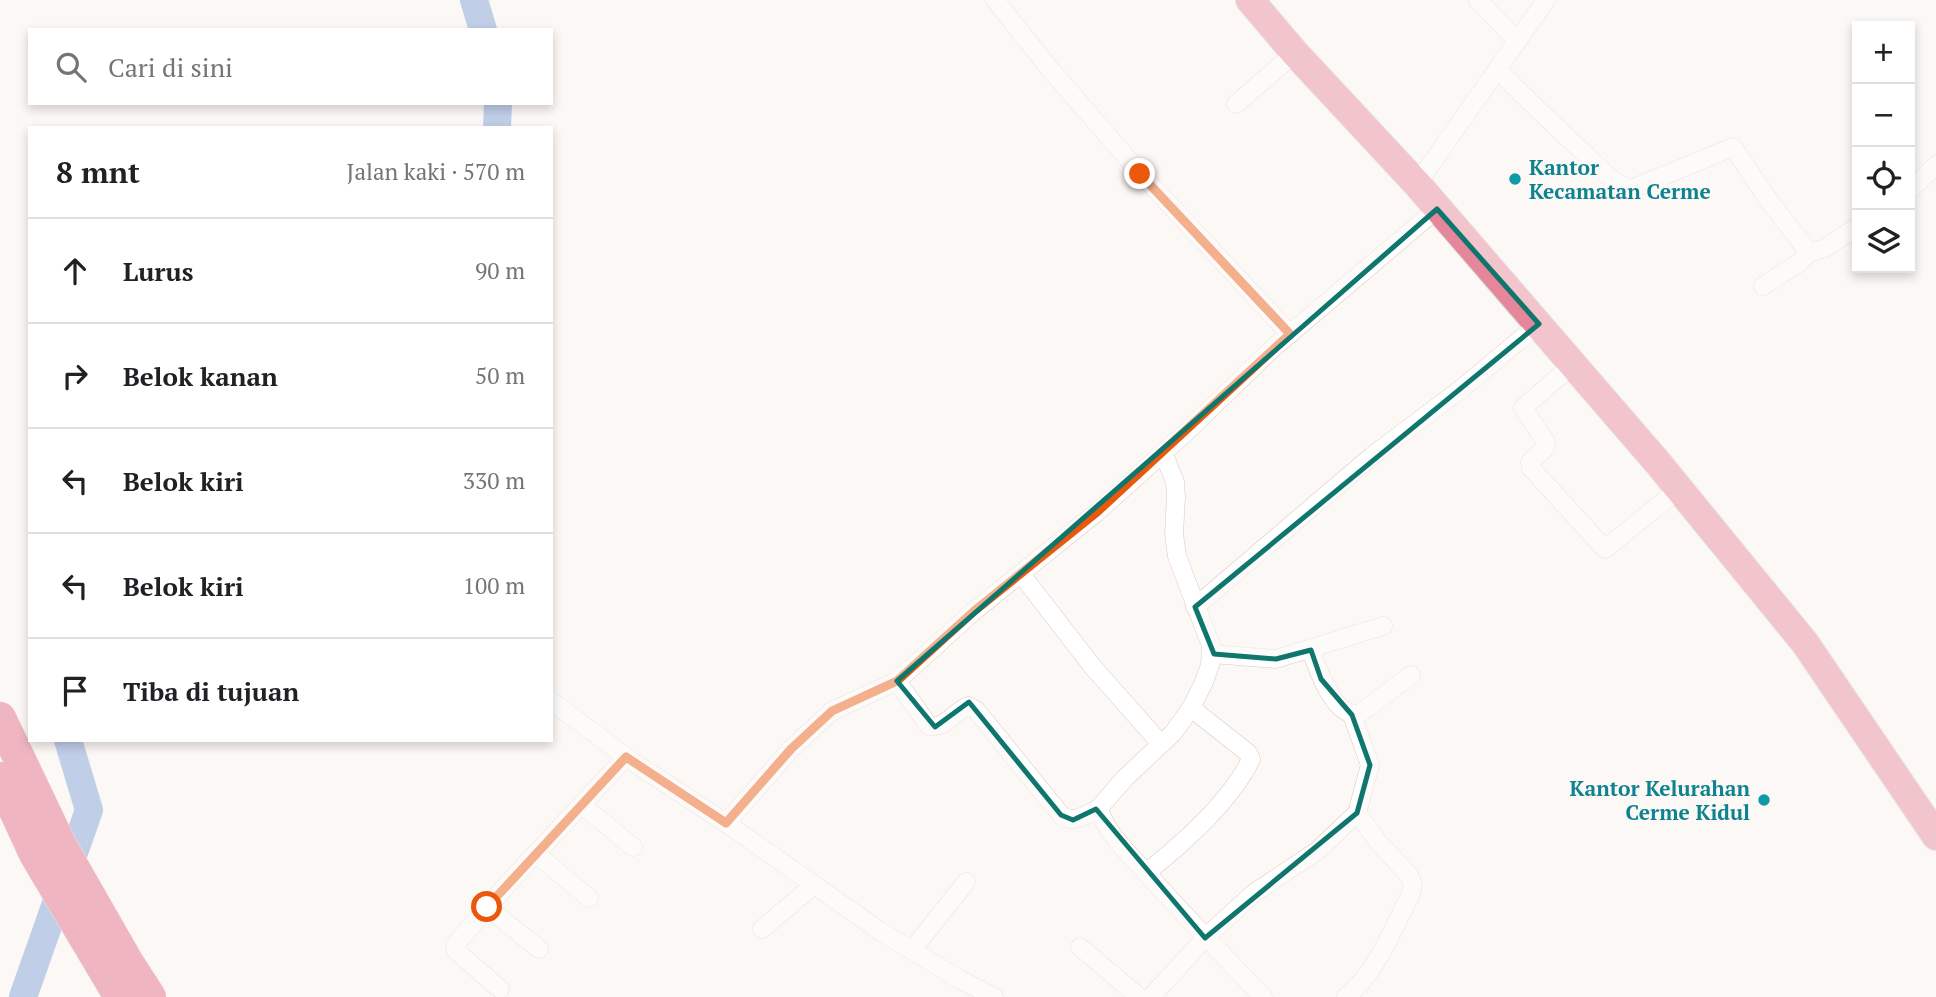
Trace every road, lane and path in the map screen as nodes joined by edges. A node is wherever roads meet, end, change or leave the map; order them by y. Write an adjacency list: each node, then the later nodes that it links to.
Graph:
1 (995, 0): 17 (street)
2 (1478, 0): 5 (street)
3 (1546, 0): 5 (street)
4 (1262, 4): 6 (highway)
5 (1517, 41): 7 (street)
6 (1295, 53): 8 (street); 10 (highway)
7 (1498, 70): 10 (street); 14 (street)
8 (1237, 104)
9 (1936, 165): 11 (street)
10 (1417, 184): 12 (highway)
11 (1915, 185)
12 (1437, 209): 16 (highway); 17 (street)
13 (1852, 230): 14 (street)
14 (1809, 253): 15 (street)
15 (1763, 286)
16 (1539, 324): 18 (highway); 22 (street)
17 (1290, 334): 19 (street)
18 (1573, 364): 20 (highway); 20 (street)
19 (1163, 452): 21 (street); 22 (street)
20 (1679, 489): 39 (highway)
21 (1021, 574): 27 (street); 32 (street)
22 (1195, 607): 25 (street)
23 (1382, 626): 24 (street)
24 (1311, 650): 25 (street); 30 (street)
25 (1212, 654): 29 (street)
26 (1411, 675): 30 (street)
27 (897, 681): 36 (street); 38 (street)
28 (553, 702): 33 (street)
29 (1191, 708): 32 (street); 42 (street)
30 (1352, 715): 37 (street)
31 (0, 718): 55 (highway)
32 (1161, 744): 36 (street)
33 (626, 757): 35 (street); 38 (street)
34 (0, 778): 54 (highway)
35 (582, 805): 40 (street); 41 (street)
36 (1099, 808): 42 (street)
37 (1357, 813): 48 (street); 59 (street)
38 (726, 823): 44 (street)
39 (1936, 836)
40 (633, 847)
41 (536, 853): 45 (street); 46 (street)
42 (1146, 873): 48 (street)
43 (966, 882): 51 (street)
44 (814, 884): 47 (street); 51 (street)
45 (589, 898)
46 (487, 907): 50 (street); 52 (street)
47 (762, 929)
48 (1205, 938): 57 (street); 58 (street)
49 (1080, 947): 56 (street)
50 (539, 949)
51 (912, 950): 53 (street)
52 (500, 989)
53 (982, 995)
54 (120, 997)
55 (150, 997)
56 (1139, 997)
57 (1151, 997)
58 (1263, 997)
59 (1346, 997)

